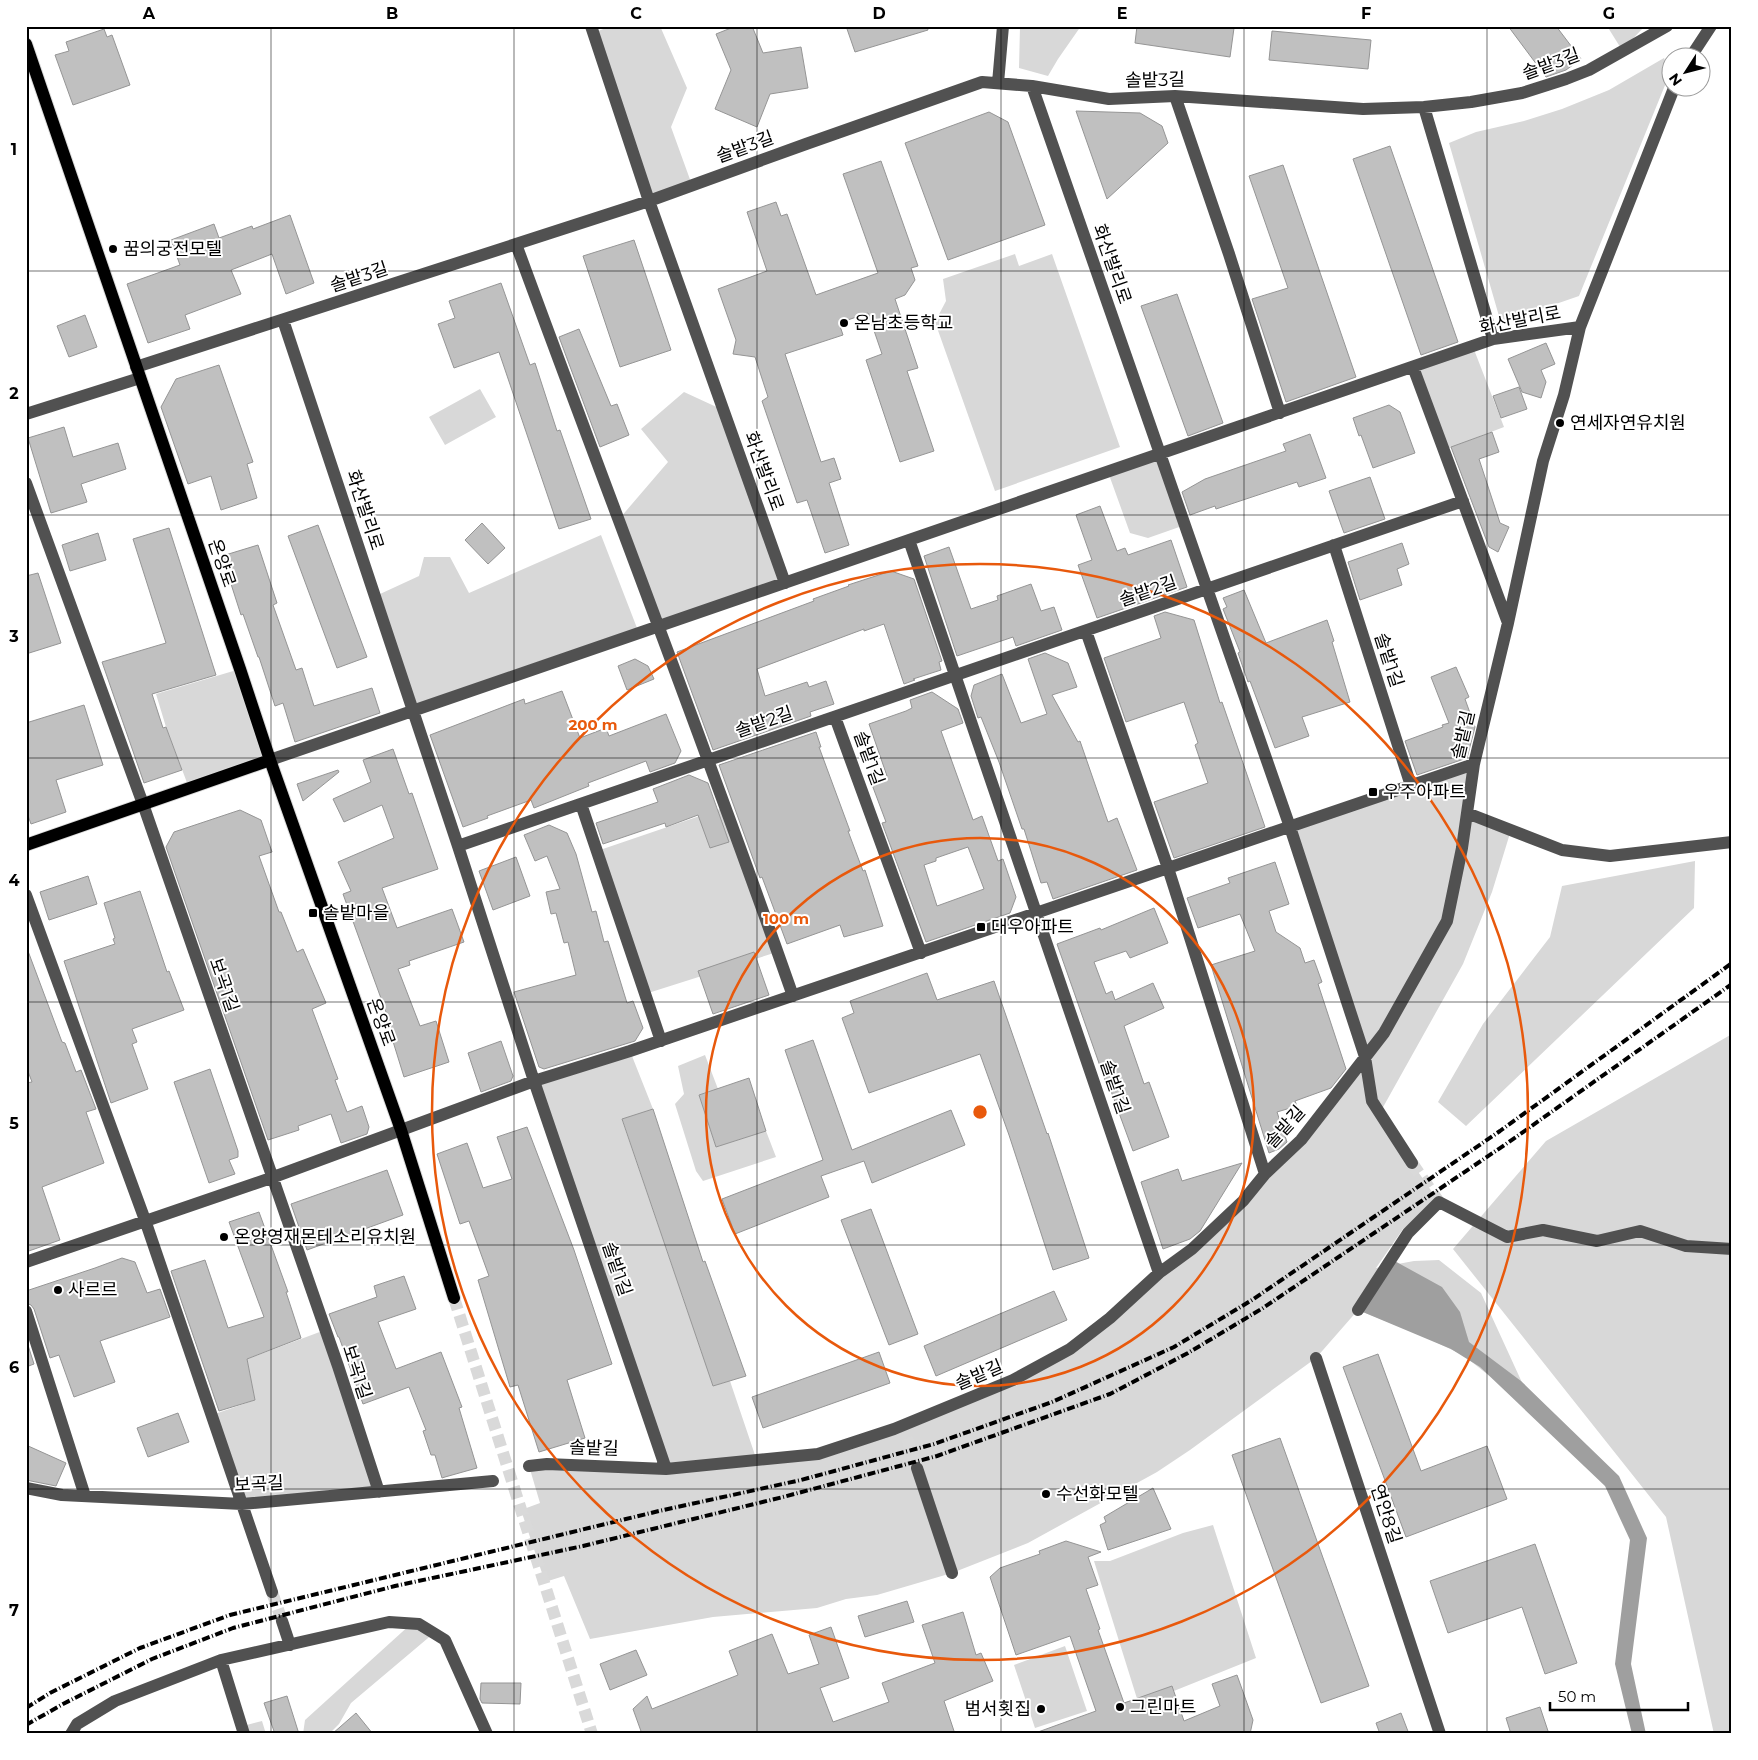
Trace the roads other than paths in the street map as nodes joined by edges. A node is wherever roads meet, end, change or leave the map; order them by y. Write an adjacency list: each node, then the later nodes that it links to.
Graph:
1 (591, 26): 12 (street)
2 (1003, 26): 7 (street)
3 (1667, 26): 11 (street, 솔밭3길)
4 (1711, 26): 6 (street)
5 (26, 44): 18 (main road, 온양로)
6 (1697, 48)
7 (998, 83): 8 (street, 솔밭3길); 12 (street, 솔밭3길)
8 (1032, 86): 9 (street, 솔밭3길); 21 (street, 화산발리로)
9 (1175, 96): 11 (street, 솔밭3길); 19 (street)
10 (1670, 98): 15 (street, 화산발리로)
11 (1424, 107): 16 (street)
12 (649, 201): 13 (street, 솔밭3길); 26 (street, 화산발리로)
13 (516, 244): 14 (street, 솔밭3길); 29 (street)
14 (283, 320): 18 (street, 솔밭3길); 32 (street, 화산발리로)
15 (1580, 327): 16 (street, 화산발리로); 28 (street, 솔밭길)
16 (1493, 339): 17 (street, 화산발리로)
17 (1414, 367): 19 (street, 화산발리로); 23 (street)
18 (138, 372): 20 (street, 솔밭3길); 34 (main road, 온양로)
19 (1280, 413): 21 (street, 화산발리로)
20 (26, 414)
21 (1160, 454): 24 (street, 화산발리로); 27 (street)
22 (26, 483): 38 (street)
23 (1463, 501): 25 (street, 솔밭2길); 28 (street)
24 (909, 540): 26 (street, 화산발리로); 31 (street, 솔밭1길)
25 (1334, 545): 27 (street, 솔밭2길); 37 (street, 솔밭1길)
26 (785, 583): 29 (street, 화산발리로)
27 (1207, 589): 30 (street, 솔밭2길); 41 (street)
28 (1508, 623): 36 (street, 솔밭길)
29 (658, 626): 32 (street, 화산발리로); 35 (street)
30 (1086, 631): 31 (street, 솔밭2길); 45 (street)
31 (956, 675): 33 (street, 솔밭2길); 47 (street, 솔밭1길)
32 (413, 710): 34 (street, 화산발리로); 44 (street)
33 (835, 716): 35 (street, 솔밭2길); 48 (street, 솔밭1길)
34 (270, 760): 38 (main road); 53 (main road, 온양로)
35 (709, 760): 39 (street, 솔밭2길); 49 (street)
36 (1474, 764): 37 (street); 40 (street, 솔밭길)
37 (1411, 786): 41 (street)
38 (143, 804): 43 (main road); 56 (street, 보곡1길)
39 (581, 804): 44 (street, 솔밭2길); 50 (street)
40 (1467, 813): 42 (street); 51 (street, 솔밭길)
41 (1290, 827): 45 (street); 51 (street)
42 (1732, 842)
43 (26, 845)
44 (458, 846): 52 (street)
45 (1168, 868): 47 (street); 55 (street)
46 (26, 895): 57 (street)
47 (1037, 913): 48 (street); 60 (street, 솔밭1길)
48 (921, 953): 49 (street)
49 (793, 996): 50 (street)
50 (660, 1041): 52 (street)
51 (1365, 1057): 54 (street); 55 (street, 솔밭길)
52 (534, 1082): 53 (street); 68 (street, 솔밭1길)
53 (401, 1130): 56 (street); 61 (main road, 온양로)
54 (1412, 1163)
55 (1265, 1174): 60 (street, 솔밭길)
56 (271, 1178): 57 (street); 72 (street, 보곡1길)
57 (145, 1220): 59 (street); 74 (street)
58 (1732, 1250): 62 (street)
59 (26, 1262)
60 (1159, 1273): 65 (street, 솔밭길)
61 (454, 1298)
62 (1358, 1310)
63 (26, 1311): 73 (street)
64 (1316, 1358): 83 (street, 연안8길)
65 (903, 1425): 66 (street); 68 (street, 솔밭길)
66 (908, 1438)
67 (529, 1466): 68 (street, 솔밭길)
68 (666, 1468)
69 (917, 1468): 75 (street)
70 (493, 1481): 72 (street, 보곡길)
71 (26, 1488): 73 (street, 보곡길)
72 (379, 1492): 74 (street, 보곡길)
73 (86, 1496): 74 (street, 보곡길)
74 (242, 1504): 76 (street)
75 (952, 1572)
76 (272, 1592)
77 (282, 1621): 78 (street)
78 (290, 1645): 79 (street); 82 (street)
79 (221, 1660): 80 (street); 81 (street)
80 (71, 1734)
81 (244, 1734)
82 (487, 1734)
83 (1440, 1734)

